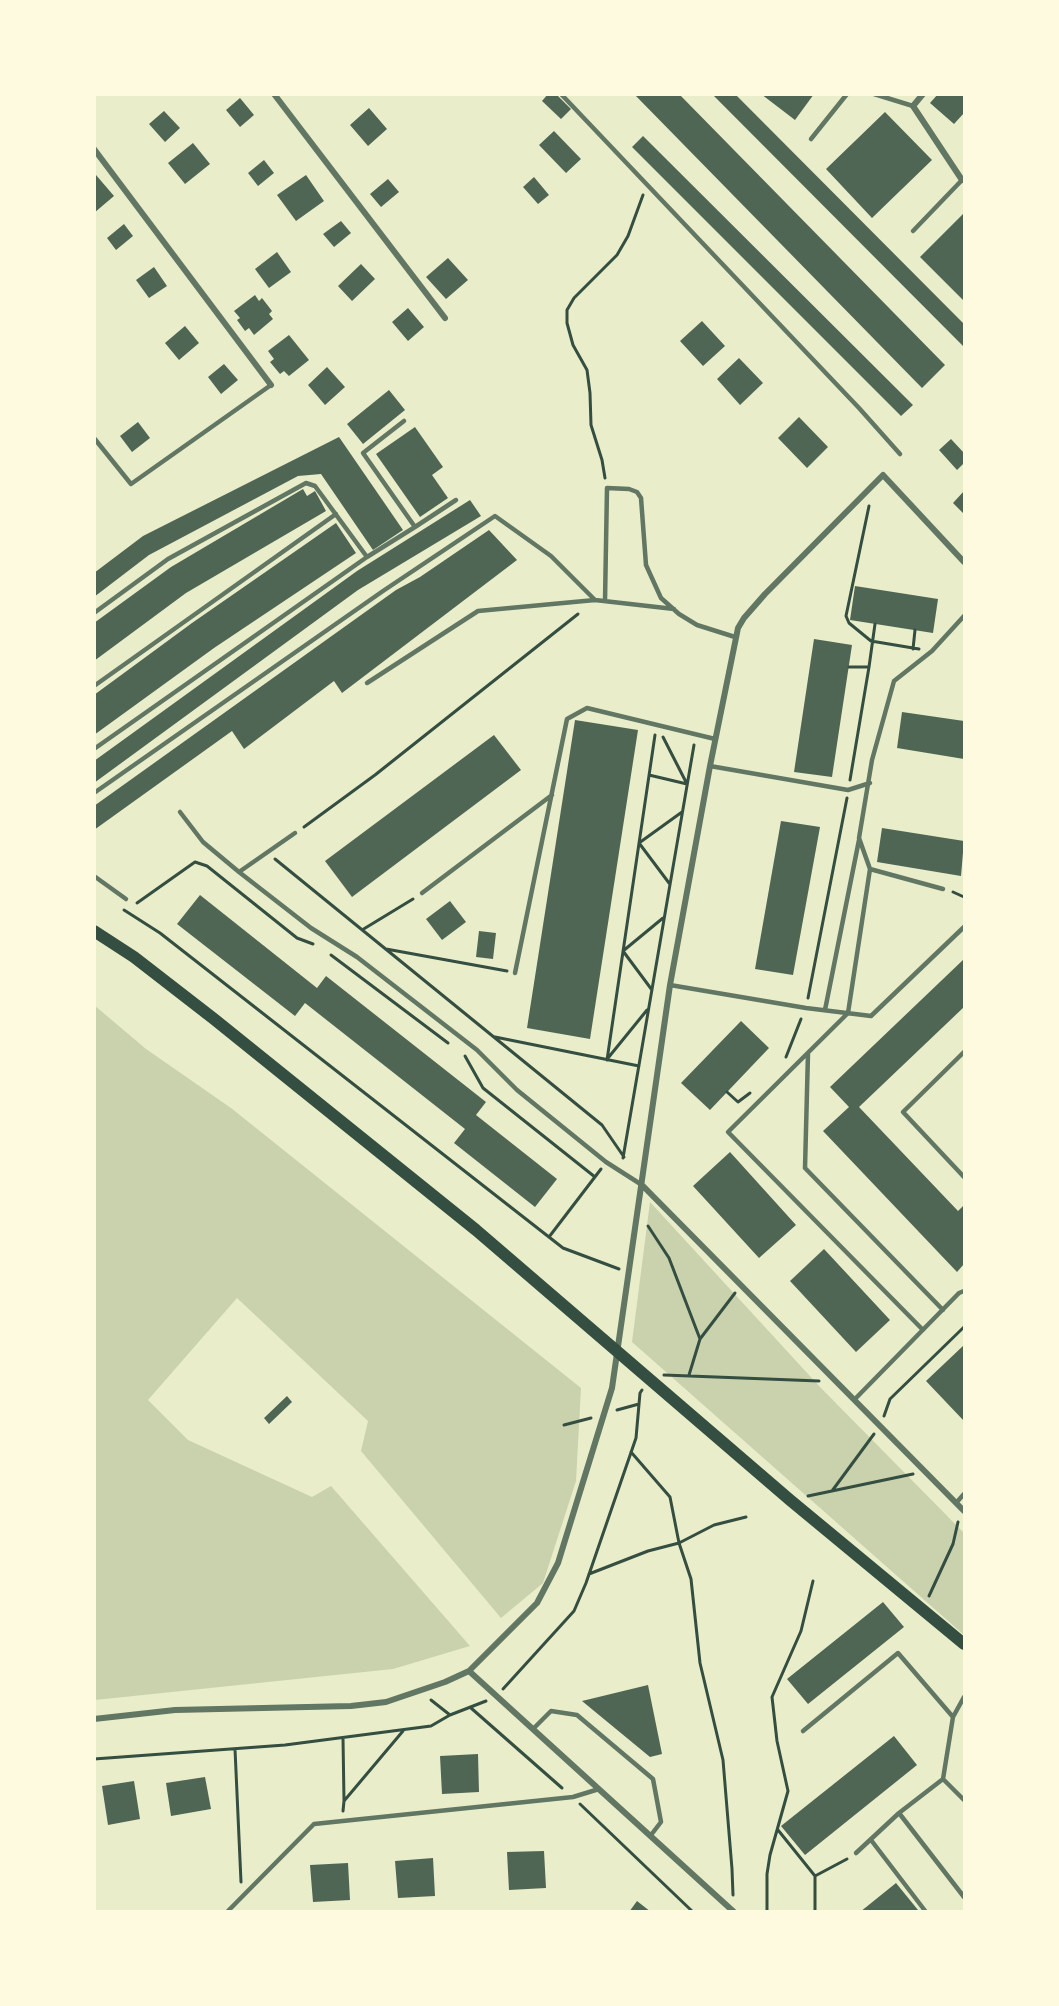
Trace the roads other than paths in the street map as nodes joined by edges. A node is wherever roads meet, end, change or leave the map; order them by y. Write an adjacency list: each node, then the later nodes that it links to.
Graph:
1 (274, 94): 11 (street)
2 (561, 94): 15 (lane)
3 (847, 94): 7 (lane)
4 (874, 94): 6 (lane)
5 (923, 94): 6 (street)
6 (913, 106): 9 (street)
7 (812, 139)
8 (94, 149): 12 (street)
9 (962, 180): 10 (lane)
10 (913, 231)
11 (445, 318)
12 (271, 385): 14 (lane)
13 (404, 421): 18 (lane)
14 (94, 438)
15 (900, 454)
16 (456, 500): 18 (lane)
17 (336, 514): 19 (lane); 24 (lane); 28 (lane)
18 (415, 527): 19 (lane)
19 (367, 557): 30 (lane)
20 (964, 562): 26 (street)
21 (595, 600): 22 (lane); 27 (lane); 33 (lane)
22 (605, 601): 23 (lane); 23 (lane)
23 (674, 609): 26 (lane)
24 (94, 613)
25 (964, 616): 32 (lane)
26 (735, 637): 29 (street)
27 (367, 683)
28 (94, 686)
29 (715, 739): 31 (street); 34 (lane)
30 (94, 749)
31 (710, 766): 32 (lane); 47 (street)
32 (870, 783): 37 (lane)
33 (94, 793)
34 (552, 795): 42 (lane); 46 (lane)
35 (180, 812): 39 (lane)
36 (295, 833): 39 (lane)
37 (859, 838): 38 (lane); 48 (lane)
38 (870, 869): 41 (lane); 49 (lane)
39 (238, 872): 53 (lane)
40 (94, 876): 43 (lane)
41 (943, 889)
42 (422, 893)
43 (126, 899)
44 (964, 927): 49 (lane)
45 (94, 931): 57 (main road)
46 (515, 973)
47 (670, 985): 48 (lane); 53 (street)
48 (825, 1010): 49 (lane)
49 (848, 1013): 50 (lane)
50 (808, 1052): 55 (lane); 56 (lane)
51 (964, 1052): 52 (lane)
52 (964, 1177)
53 (642, 1185): 57 (street); 58 (street)
54 (964, 1291): 55 (lane)
55 (943, 1310): 56 (lane)
56 (923, 1330): 58 (lane)
57 (617, 1350): 62 (main road); 63 (street)
58 (855, 1399): 60 (street)
59 (964, 1494): 60 (lane)
60 (956, 1503): 61 (street)
61 (963, 1510)
62 (964, 1644)
63 (469, 1671): 66 (street); 67 (street)
64 (964, 1698): 65 (lane)
65 (953, 1717): 68 (lane); 69 (lane)
66 (94, 1719)
67 (533, 1729): 70 (street); 73 (lane)
68 (803, 1731)
69 (943, 1779): 71 (lane); 72 (lane)
70 (600, 1789): 73 (street); 78 (lane)
71 (964, 1800)
72 (899, 1813): 74 (lane); 76 (lane)
73 (651, 1835): 77 (street)
74 (871, 1840): 75 (lane); 79 (lane)
75 (856, 1853)
76 (964, 1897)
77 (734, 1910)
78 (227, 1911)
79 (926, 1911)

